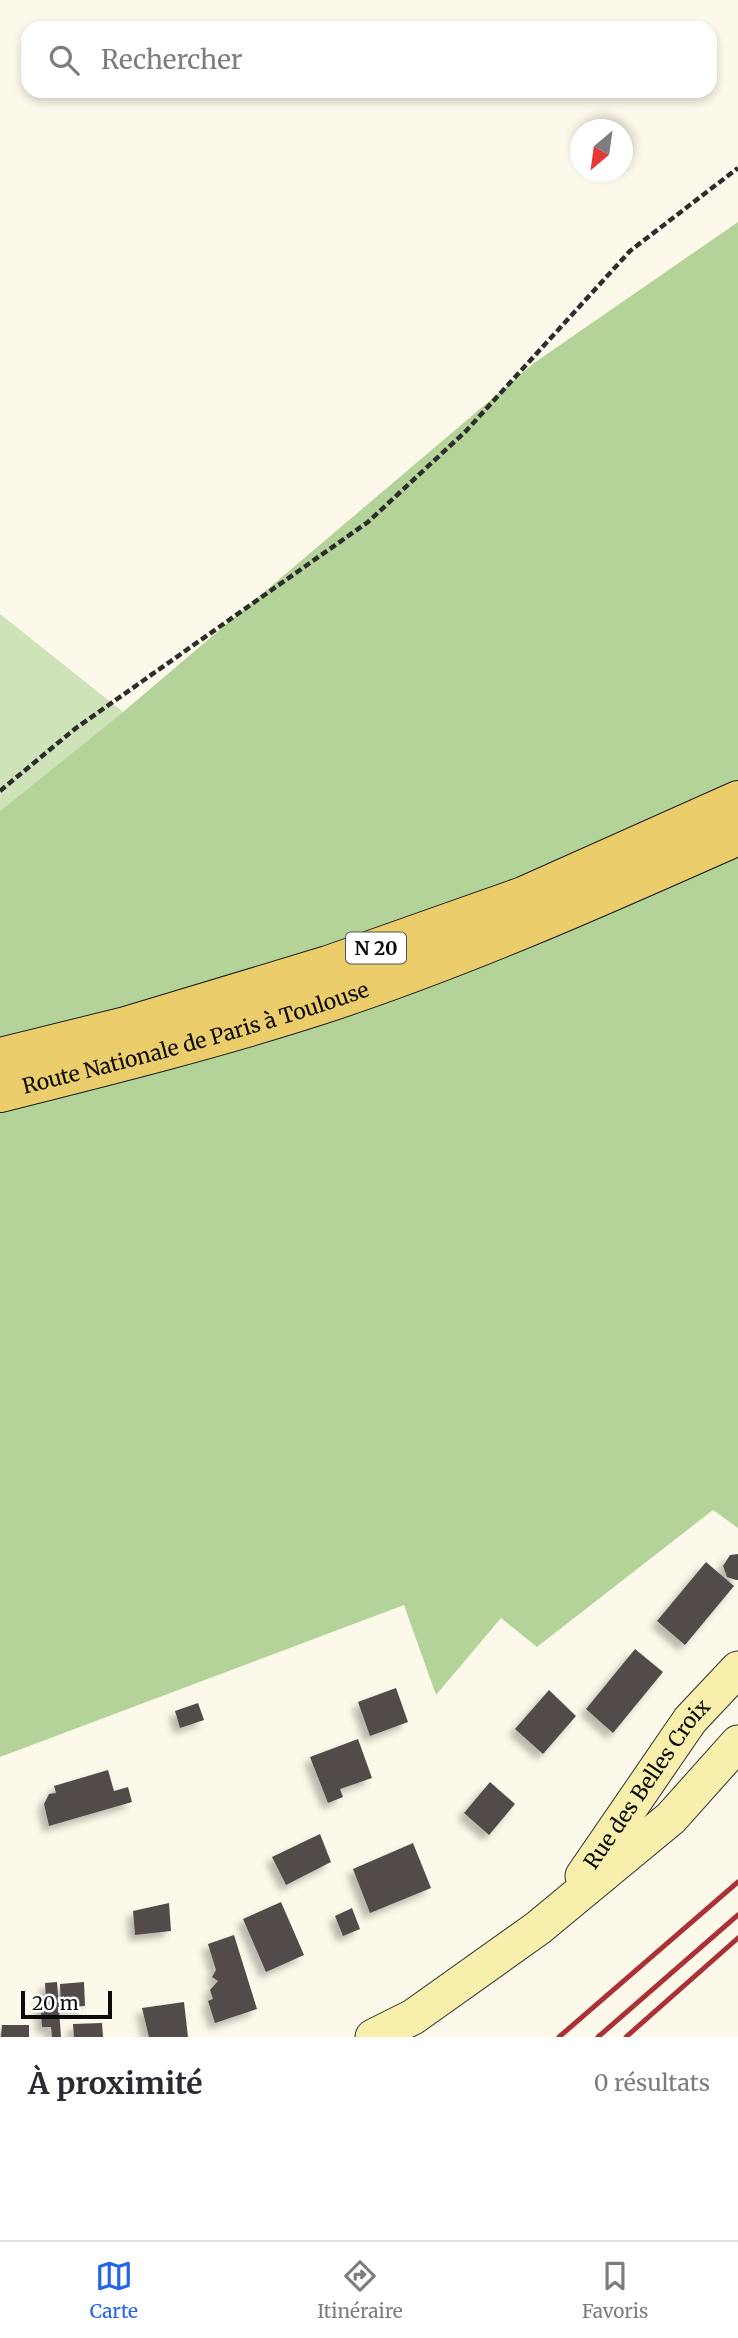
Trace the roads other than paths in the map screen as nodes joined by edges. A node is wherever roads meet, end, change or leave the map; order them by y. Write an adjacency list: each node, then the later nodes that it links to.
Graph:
1 (738, 800): 3 (main road, Route Nationale de Paris à Toulouse / N 20)
2 (738, 836): 4 (main road, Route Nationale de Paris à Toulouse / N 20)
3 (0, 1057)
4 (0, 1093)
5 (738, 1669): 7 (main road, Rue des Belles Croix)
6 (738, 1743): 8 (main road, Rue des Belles Croix)
7 (637, 1795): 8 (main road); 9 (main road, Rue des Belles Croix)
8 (671, 1818): 9 (main road, Rue des Belles Croix)
9 (564, 1905): 10 (main road, Rue des Belles Croix)
10 (373, 2037)

